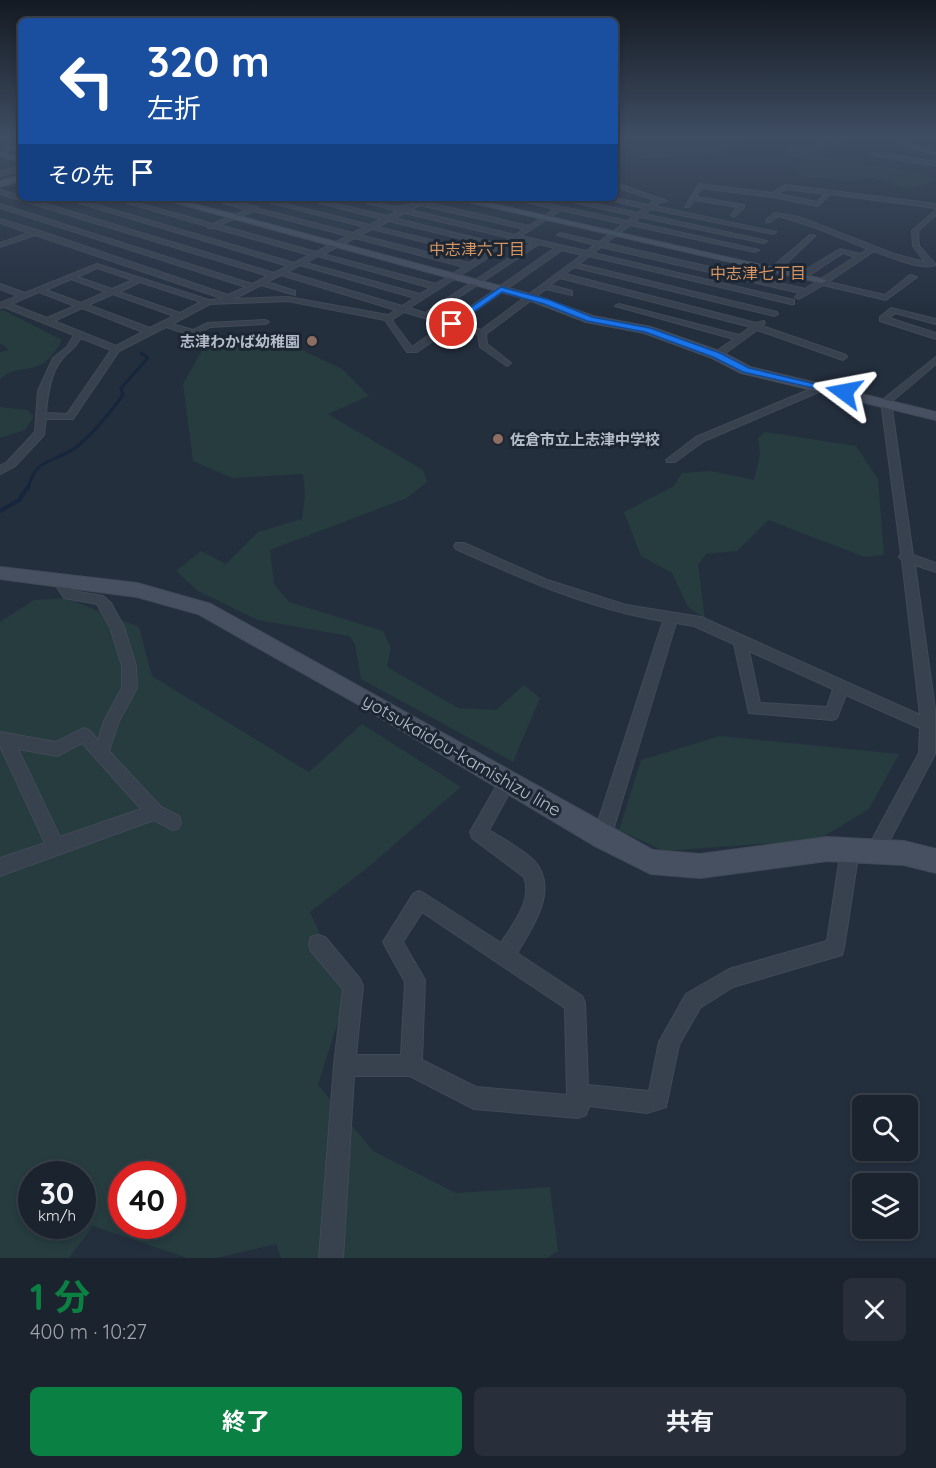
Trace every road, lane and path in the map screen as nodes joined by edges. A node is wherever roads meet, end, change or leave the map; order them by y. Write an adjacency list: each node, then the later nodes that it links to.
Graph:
1 (643, 195): 6 (street)
2 (694, 195): 5 (street)
3 (774, 195): 4 (street)
4 (827, 195): 26 (street)
5 (692, 198): 25 (street); 36 (street)
6 (659, 200): 21 (street); 27 (street)
7 (30, 201): 37 (street)
8 (76, 201): 30 (street)
9 (124, 201): 30 (street); 48 (street)
10 (173, 201): 38 (street)
11 (222, 201): 31 (street)
12 (272, 201): 31 (street); 49 (street)
13 (316, 201): 40 (street)
14 (364, 201): 32 (street)
15 (411, 201): 22 (street)
16 (423, 201): 22 (street)
17 (468, 201): 41 (street)
18 (527, 201): 29 (street)
19 (572, 201): 35 (street)
20 (618, 201): 27 (street)
21 (668, 202)
22 (419, 203): 32 (street); 50 (street)
23 (677, 204): 25 (street)
24 (0, 206): 46 (street)
25 (687, 206): 28 (street)
26 (936, 206)
27 (650, 207): 35 (street); 51 (street)
28 (696, 207)
29 (561, 208): 41 (street); 45 (street)
30 (102, 209): 37 (street); 55 (street)
31 (253, 209): 38 (street); 56 (street)
32 (404, 210): 40 (street); 59 (street)
33 (936, 212): 83 (street)
34 (724, 213): 36 (street)
35 (639, 215): 45 (street); 61 (street)
36 (734, 215): 39 (street)
37 (82, 216): 46 (street); 62 (street)
38 (233, 217): 48 (street); 66 (street)
39 (745, 217)
40 (388, 218): 49 (street); 67 (street)
41 (545, 218): 47 (street); 50 (street)
42 (756, 219): 44 (street)
43 (0, 221): 53 (street)
44 (768, 221): 51 (street); 69 (street)
45 (628, 223): 54 (street); 70 (street)
46 (58, 225): 53 (street); 71 (street)
47 (576, 225): 54 (street); 57 (street)
48 (213, 226): 55 (street); 73 (street)
49 (372, 226): 56 (street); 75 (street)
50 (530, 228): 59 (street)
51 (773, 232): 61 (street)
52 (0, 233): 60 (street)
53 (35, 233): 60 (street); 77 (street)
54 (614, 234): 64 (street); 72 (street)
55 (191, 235): 62 (street); 79 (street)
56 (354, 235): 66 (street); 82 (street)
57 (561, 235): 63 (street); 64 (street)
58 (812, 236): 84 (street)
59 (516, 237): 63 (street); 67 (street)
60 (17, 239): 65 (street)
61 (764, 242): 70 (street)
62 (170, 243): 71 (street); 85 (street)
63 (542, 243): 68 (street); 95 (street)
64 (600, 244): 74 (street); 81 (street)
65 (0, 245)
66 (334, 245): 73 (street); 90 (street)
67 (501, 246): 75 (street)
68 (560, 248): 74 (street); 102 (street)
69 (872, 249): 76 (street); 83 (street)
70 (755, 250): 78 (street)
71 (148, 253): 77 (street); 96 (street)
72 (701, 253): 78 (street); 81 (street)
73 (316, 254): 79 (street); 99 (street)
74 (587, 254): 80 (street); 87 (street)
75 (486, 256): 82 (street)
76 (862, 256): 88 (street); 93 (street)
77 (124, 262): 96 (street)
78 (743, 263): 84 (street)
79 (297, 264): 85 (street); 108 (street)
80 (574, 265): 86 (street); 100 (street)
81 (688, 265): 87 (street); 105 (street)
82 (471, 266): 90 (street)
83 (934, 267)
84 (774, 270): 88 (street)
85 (277, 274): 94 (street); 96 (street)
86 (559, 275): 98 (street); 110 (street)
87 (676, 275): 100 (street); 113 (street)
88 (802, 276): 93 (street)
89 (71, 277): 92 (street); 101 (street); 103 (street)
90 (454, 277): 95 (street); 99 (street)
91 (913, 278): 93 (street)
92 (139, 280): 103 (street); 112 (street)
93 (821, 281): 105 (street)
94 (313, 282): 106 (street); 117 (street)
95 (476, 283): 102 (street); 121 (street)
96 (256, 284): 106 (street)
97 (0, 286): 107 (street)
98 (545, 286): 104 (street); 109 (street)
99 (437, 287): 108 (street)
100 (664, 287): 110 (street); 119 (street)
101 (40, 290): 107 (street); 115 (street)
102 (501, 290): 109 (street); 127 (street)
103 (114, 292): 115 (street); 120 (street)
104 (569, 292)
105 (806, 292): 113 (street)
106 (292, 293): 111 (street)
107 (25, 296): 114 (street)
108 (421, 297): 117 (street)
109 (530, 297): 128 (street); 132 (street)
110 (651, 299): 118 (street); 129 (street)
111 (275, 300): 112 (street); 122 (street); 124 (street)
112 (208, 302): 120 (street)
113 (791, 302): 119 (street)
114 (2, 305): 123 (street)
115 (83, 305): 123 (street); 130 (street)
116 (619, 306): 118 (street)
117 (403, 309): 121 (street); 122 (street)
118 (639, 311): 128 (street); 135 (street)
119 (774, 314): 129 (street)
120 (181, 316): 126 (street)
121 (426, 316): 127 (street)
122 (389, 318): 127 (street)
123 (47, 321): 133 (street)
124 (265, 322): 126 (street); 131 (street)
125 (936, 322): 134 (street)
126 (165, 324): 130 (street)
127 (452, 324): 132 (street)
128 (622, 326): 137 (street)
129 (757, 327): 135 (street); 138 (street)
130 (149, 332): 136 (street)
131 (264, 332)
132 (482, 333): 140 (street)
133 (79, 334): 136 (street); 143 (street)
134 (936, 336)
135 (741, 338): 137 (street)
136 (116, 348): 143 (street)
137 (717, 355): 141 (street)
138 (843, 357)
139 (936, 360): 142 (street)
140 (507, 363)
141 (823, 387): 142 (street); 145 (street)
142 (886, 401): 144 (street); 148 (street)
143 (41, 416): 146 (street)
144 (936, 416)
145 (671, 460)
146 (0, 471)
147 (460, 546): 152 (street)
148 (905, 557): 149 (street); 155 (street)
149 (936, 568)
150 (0, 573): 151 (street, yotsukaidou-kamishizu line)
151 (63, 580): 157 (street); 158 (street, yotsukaidou-kamishizu line)
152 (670, 616): 153 (street); 161 (street)
153 (740, 641): 154 (street); 154 (street)
154 (841, 686): 155 (street)
155 (927, 725): 164 (street)
156 (4, 740): 157 (street); 162 (street)
157 (100, 750): 159 (street)
158 (507, 783): 161 (street, yotsukaidou-kamishizu line); 168 (street)
159 (155, 812): 160 (street); 162 (street)
160 (173, 822)
161 (602, 837): 163 (street, yotsukaidou-kamishizu line)
162 (56, 847): 166 (street)
163 (849, 850): 164 (street, yotsukaidou-kamishizu line); 171 (street)
164 (875, 851): 165 (street, yotsukaidou-kamishizu line)
165 (936, 861)
166 (0, 867)
167 (318, 944): 169 (street)
168 (504, 956): 170 (street); 171 (street)
169 (344, 1065): 170 (street); 172 (street)
170 (411, 1066): 171 (street)
171 (578, 1094)
172 (331, 1258)

